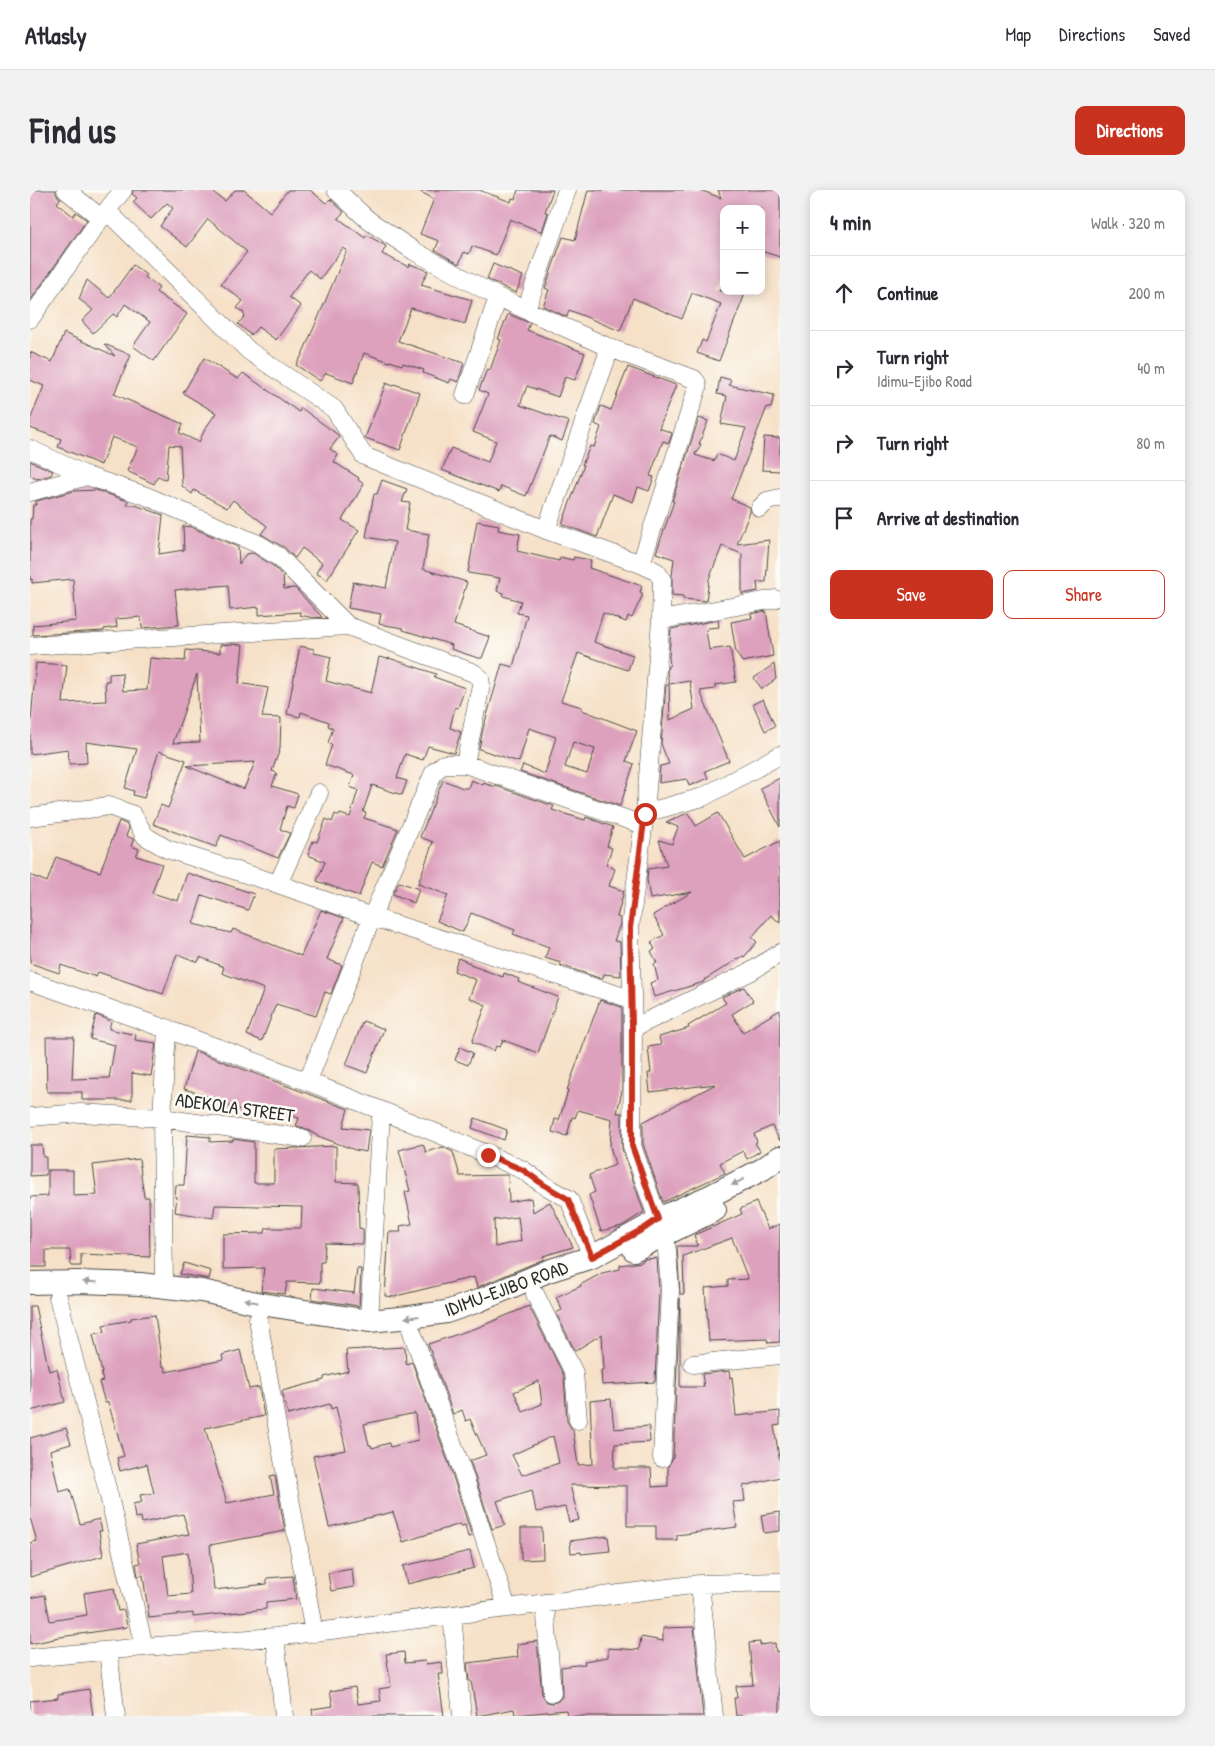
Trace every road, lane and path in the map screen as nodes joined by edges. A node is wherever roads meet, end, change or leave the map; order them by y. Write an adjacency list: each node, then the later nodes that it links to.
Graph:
1 (66, 190): 5 (street)
2 (123, 190): 5 (street)
3 (336, 190): 6 (street)
4 (567, 190): 7 (street)
5 (104, 215): 8 (street); 16 (street)
6 (498, 297): 7 (street); 10 (street)
7 (526, 310): 9 (street)
8 (30, 319)
9 (610, 348): 16 (street); 17 (street)
10 (465, 395)
11 (30, 449): 12 (street)
12 (87, 476): 13 (street); 20 (street)
13 (30, 492)
14 (780, 498): 15 (street)
15 (760, 508)
16 (546, 530): 17 (street)
17 (641, 564): 19 (street)
18 (775, 599): 19 (street)
19 (661, 620): 26 (street)
20 (348, 626): 21 (street); 23 (street)
21 (30, 646)
22 (780, 756): 26 (street)
23 (465, 764): 26 (street); 28 (street)
24 (319, 793): 27 (street)
25 (30, 817): 27 (street)
26 (644, 819): 31 (street)
27 (278, 884): 28 (street)
28 (372, 917): 31 (street); 34 (street)
29 (780, 953): 33 (street)
30 (30, 981): 32 (street)
31 (631, 999): 33 (street)
32 (167, 1028): 34 (street); 37 (street)
33 (632, 1028): 41 (street)
34 (308, 1081): 35 (street)
35 (381, 1112): 42 (street); 49 (street)
36 (30, 1117): 37 (street, ADEKOLA STREET)
37 (162, 1118): 38 (street, ADEKOLA STREET); 44 (street)
38 (302, 1138)
39 (780, 1157): 41 (main road, IDIMU-EJIBO ROAD, one-way to 41)
40 (780, 1176): 41 (main road, IDIMU-EJIBO ROAD)
41 (661, 1227): 42 (main road, IDIMU-EJIBO ROAD); 45 (main road, IDIMU-EJIBO ROAD); 54 (street)
42 (592, 1257): 49 (main road, IDIMU-EJIBO ROAD, one-way to 49)
43 (30, 1283): 44 (main road, IDIMU-EJIBO ROAD, one-way to 43)
44 (164, 1288): 49 (main road, IDIMU-EJIBO ROAD, one-way to 44)
45 (535, 1294): 50 (main road, IDIMU-EJIBO ROAD); 53 (street)
46 (30, 1298): 47 (main road, IDIMU-EJIBO ROAD)
47 (58, 1298): 48 (main road, IDIMU-EJIBO ROAD); 62 (street)
48 (258, 1319): 50 (main road, IDIMU-EJIBO ROAD); 60 (street)
49 (369, 1321)
50 (412, 1332): 58 (street)
51 (780, 1355): 52 (street)
52 (692, 1364)
53 (578, 1420)
54 (662, 1458)
55 (780, 1582): 56 (street)
56 (700, 1584): 57 (street); 69 (street)
57 (545, 1603): 58 (street); 65 (street)
58 (507, 1608): 59 (street)
59 (452, 1616): 60 (street); 68 (street)
60 (314, 1633): 61 (street)
61 (275, 1637): 62 (street); 67 (street)
62 (144, 1647): 63 (street)
63 (108, 1651): 64 (street); 66 (street)
64 (30, 1658)
65 (552, 1694)
66 (116, 1716)
67 (284, 1716)
68 (462, 1716)
69 (714, 1716)

